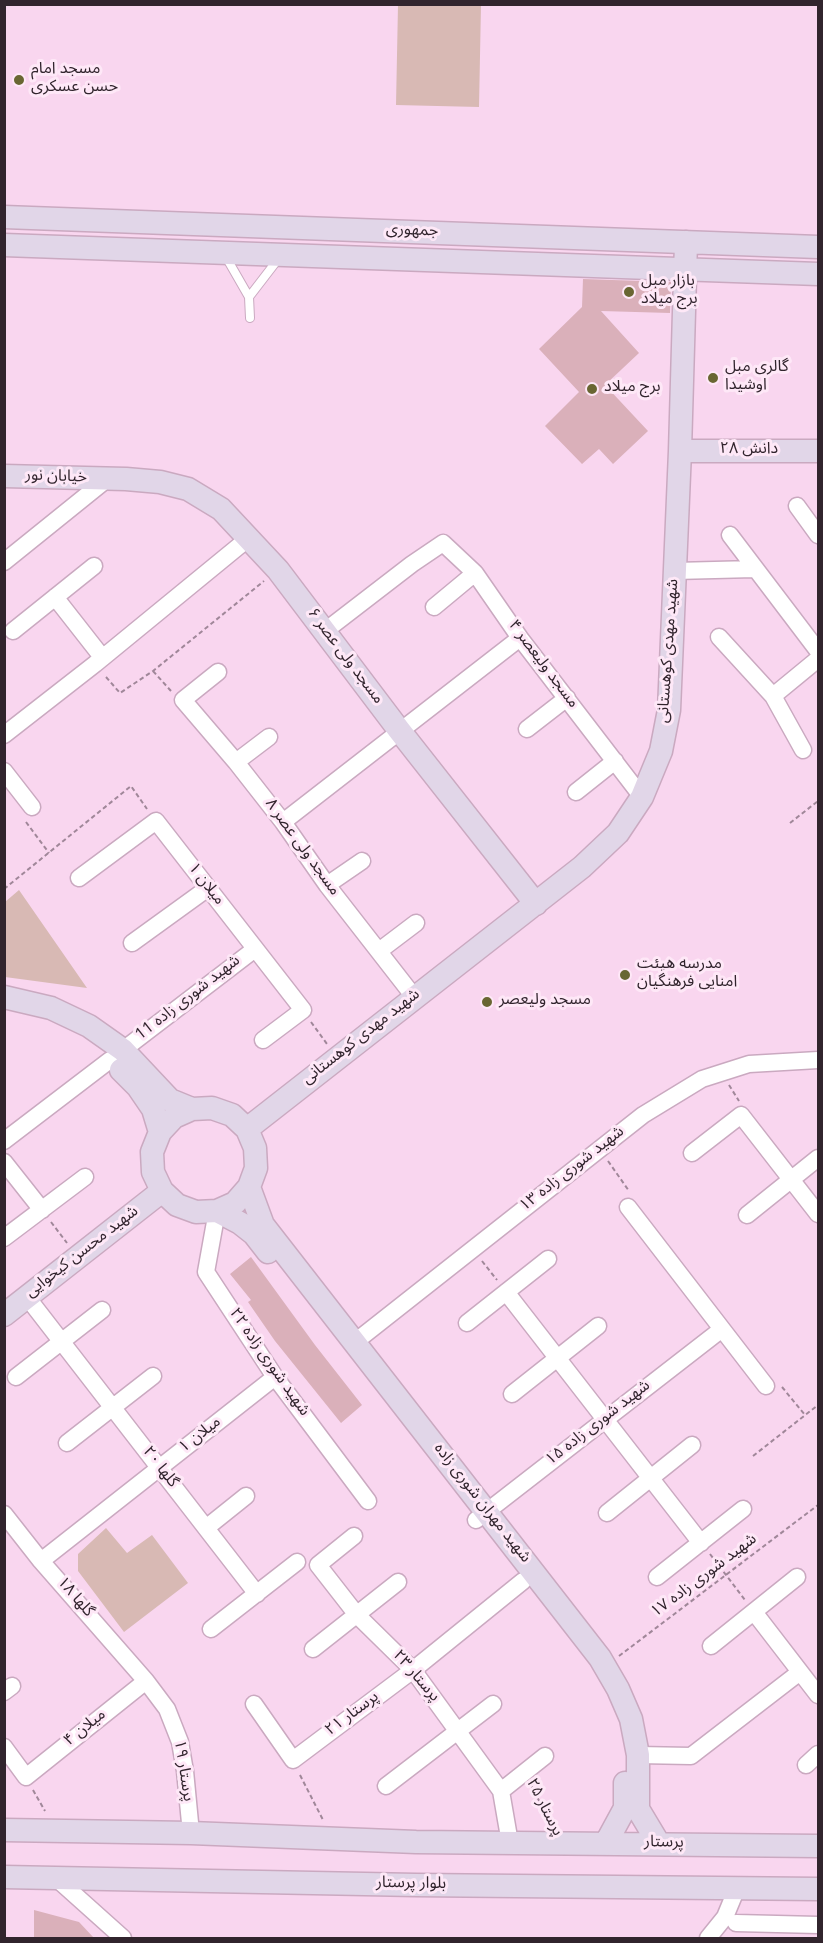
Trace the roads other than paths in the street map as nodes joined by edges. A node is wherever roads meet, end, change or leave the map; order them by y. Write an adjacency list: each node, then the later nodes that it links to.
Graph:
1 (4, 217): 2 (street, جمهوری)
2 (686, 242): 4 (street, جمهوری); 7 (street, شهید مهدی کوهستانی)
3 (4, 245): 5 (street, جمهوری)
4 (819, 247)
5 (224, 254): 6 (street, جمهوری); 9 (lane)
6 (281, 256): 7 (street, جمهوری); 9 (lane)
7 (685, 270): 8 (street, جمهوری); 11 (street, شهید مهدی کوهستانی)
8 (819, 274)
9 (249, 297): 10 (lane)
10 (250, 318)
11 (680, 451): 12 (street, دانش ۲۸); 22 (street, شهید مهدی کوهستانی)
12 (819, 451)
13 (4, 476): 14 (street, خیابان نور)
14 (107, 479): 18 (street, مسجد ولی عصر ۶); 19 (street)
15 (797, 506): 17 (street)
16 (730, 535): 21 (street)
17 (819, 535)
18 (250, 537): 27 (street, مسجد ولی عصر ۶); 32 (street)
19 (4, 562)
20 (94, 566): 24 (street)
21 (754, 569): 22 (street); 30 (street)
22 (675, 571): 45 (street, شهید مهدی کوهستانی)
23 (476, 573): 25 (street); 27 (street, مسجد ولیعصر ۴); 29 (street, مسجد ولیعصر ۴)
24 (55, 597): 26 (street); 32 (street)
25 (434, 607)
26 (13, 631)
27 (325, 631): 37 (street, مسجد ولی عصر ۶)
28 (719, 637): 34 (street)
29 (520, 638): 35 (street, مسجد ولیعصر ۴); 37 (street)
30 (819, 651)
31 (819, 659): 34 (street)
32 (98, 660): 38 (street)
33 (218, 672): 42 (street, مسجد ولی عصر ۸)
34 (773, 696): 40 (street)
35 (567, 698): 36 (street); 41 (street, مسجد ولیعصر ۴)
36 (527, 729)
37 (399, 730): 47 (street); 52 (street, مسجد ولی عصر ۶)
38 (4, 735)
39 (269, 737): 42 (street)
40 (803, 750)
41 (615, 761): 44 (street); 45 (street, مسجد ولیعصر ۴)
42 (236, 762): 47 (street, مسجد ولی عصر ۸)
43 (4, 771): 46 (street)
44 (576, 792)
45 (642, 798): 52 (street, شهید مهدی کوهستانی)
46 (32, 807)
47 (283, 822): 50 (street, مسجد ولی عصر ۸)
48 (362, 861): 50 (street)
49 (79, 878): 51 (street, میلان ۱)
50 (327, 885): 56 (street, مسجد ولی عصر ۸)
51 (208, 888): 54 (street); 55 (street, میلان ۱)
52 (536, 904): 58 (street, شهید مهدی کوهستانی)
53 (416, 923): 56 (street)
54 (132, 943)
55 (255, 949): 60 (street, میلان ۱); 61 (street, شهید شوری زاده 11)
56 (379, 951): 58 (street, مسجد ولی عصر ۸)
57 (4, 997): 61 (street)
58 (415, 998): 64 (street, شهید مهدی کوهستانی)
59 (4, 1011): 61 (street)
60 (263, 1040)
61 (117, 1055): 63 (street); 65 (street); 66 (street, شهید شوری زاده 11)
62 (817, 1059): 89 (street, شهید شوری زاده ۱۳)
63 (192, 1109): 64 (street); 65 (street)
64 (247, 1129): 72 (street)
65 (160, 1132): 73 (street)
66 (4, 1141)
67 (692, 1153): 71 (street)
68 (819, 1158): 71 (street)
69 (4, 1162): 75 (street)
70 (85, 1178): 75 (street)
71 (791, 1180): 77 (street); 78 (street)
72 (249, 1187): 76 (street); 89 (street, شهید مهران شوری زاده)
73 (162, 1191): 76 (street); 82 (street, شهید محسن کیخوایی)
74 (628, 1207): 87 (street)
75 (42, 1210): 79 (street)
76 (217, 1211): 89 (street, شهید مهران شوری زاده); 93 (street, شهید شوری زاده ۲۲)
77 (819, 1214)
78 (747, 1215)
79 (4, 1238)
80 (548, 1259): 81 (street)
81 (506, 1292): 85 (street); 90 (street)
82 (27, 1297): 84 (street, شهید محسن کیخوایی); 88 (street, گلها ۲۰)
83 (102, 1310): 88 (street)
84 (4, 1315)
85 (466, 1323)
86 (598, 1326): 90 (street)
87 (722, 1329): 94 (street); 97 (street, شهید شوری زاده ۱۵)
88 (62, 1342): 92 (street); 96 (street, گلها ۲۰)
89 (349, 1346): 107 (street, شهید مهران شوری زاده)
90 (557, 1358): 95 (street); 97 (street)
91 (153, 1376): 96 (street)
92 (16, 1377)
93 (275, 1377): 100 (street, میلان ۱); 103 (street, شهید شوری زاده ۲۲)
94 (766, 1386)
95 (512, 1394)
96 (113, 1408): 98 (street); 100 (street, گلها ۲۰)
97 (605, 1420): 101 (street); 107 (street, شهید شوری زاده ۱۵)
98 (67, 1443)
99 (692, 1445): 101 (street)
100 (159, 1468): 108 (street, گلها ۲۰); 111 (street, میلان ۱)
101 (651, 1478): 105 (street); 110 (street)
102 (246, 1496): 108 (street)
103 (368, 1501)
104 (743, 1509): 110 (street)
105 (606, 1513)
106 (4, 1514): 111 (street, گلها ۱۸)
107 (481, 1516): 115 (street, شهید مهران شوری زاده); 131 (street, شهید مهران شوری زاده)
108 (206, 1528): 117 (street, گلها ۲۰)
109 (354, 1536): 119 (street, پرستار ۲۳)
110 (700, 1543): 113 (street)
111 (41, 1561): 125 (street, گلها ۱۸)
112 (297, 1562): 117 (street)
113 (657, 1577)
114 (797, 1577): 118 (street)
115 (523, 1581): 123 (street, پرستار ۲۱); 138 (street, شهید مهران شوری زاده)
116 (398, 1582): 119 (street)
117 (257, 1594): 120 (street)
118 (754, 1612): 121 (street); 124 (street)
119 (357, 1615): 122 (street); 123 (street, پرستار ۲۳)
120 (212, 1629)
121 (711, 1646)
122 (313, 1648)
123 (413, 1670): 127 (street, پرستار ۲۱); 129 (street, پرستار ۲۳)
124 (800, 1672): 126 (street); 131 (street)
125 (146, 1681): 130 (street, میلان ۴); 136 (street, پرستار ۱۹)
126 (819, 1695)
127 (254, 1704)
128 (493, 1704): 129 (street)
129 (458, 1730): 133 (street); 134 (street, پرستار ۲۳)
130 (4, 1747)
131 (638, 1755): 139 (street, شهید مهران شوری زاده)
132 (545, 1756): 134 (street)
133 (386, 1786)
134 (501, 1791): 137 (street, پرستار ۲۳)
135 (4, 1830): 136 (street)
136 (191, 1833): 137 (street)
137 (510, 1843): 138 (street, پرستار)
138 (606, 1843): 139 (street, پرستار)
139 (659, 1844): 140 (street, پرستار)
140 (819, 1846)
141 (4, 1877): 142 (street, بلوار پرستار)
142 (56, 1878): 143 (street, بلوار پرستار); 147 (street)
143 (736, 1888): 144 (street, بلوار پرستار); 146 (street); 148 (street)
144 (819, 1889)
145 (819, 1925): 146 (street)
146 (736, 1931)
147 (123, 1938)
148 (708, 1938)

